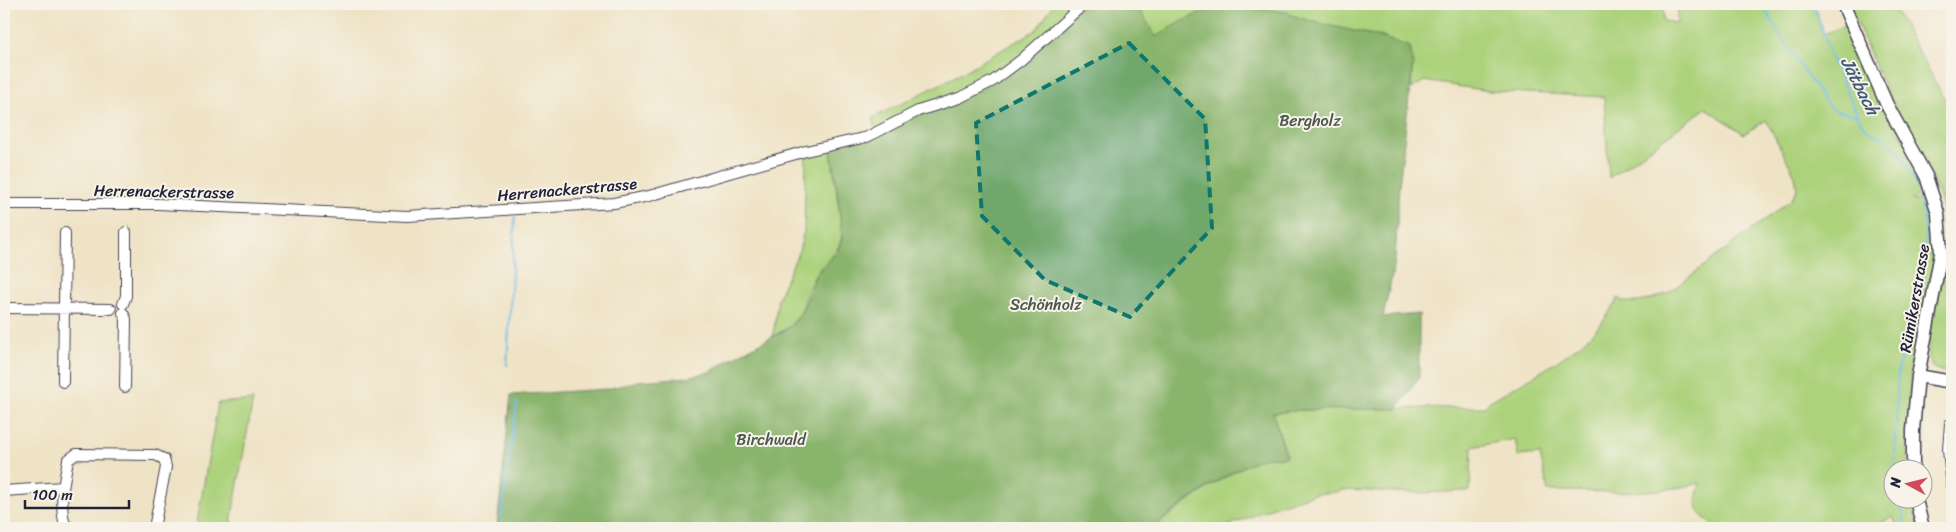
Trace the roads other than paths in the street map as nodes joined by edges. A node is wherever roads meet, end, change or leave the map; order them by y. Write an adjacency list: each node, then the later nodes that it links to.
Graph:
1 (1084, 4): 3 (street, Herrenackerstrasse)
2 (1843, 4): 9 (main road, Rümikerstrasse)
3 (4, 204)
4 (126, 232): 8 (street)
5 (65, 234): 7 (street)
6 (4, 308): 7 (street)
7 (64, 308): 8 (street); 10 (street)
8 (123, 308): 12 (street)
9 (1918, 376): 11 (main road); 14 (main road, Rümikerstrasse)
10 (63, 382)
11 (1952, 382)
12 (125, 387)
13 (1952, 424): 15 (street)
14 (1912, 460)
15 (1952, 486)
16 (63, 487): 17 (street); 19 (street); 20 (street)
17 (4, 491)
18 (1918, 510): 21 (main road)
19 (72, 528)
20 (154, 528)
21 (1923, 528)

